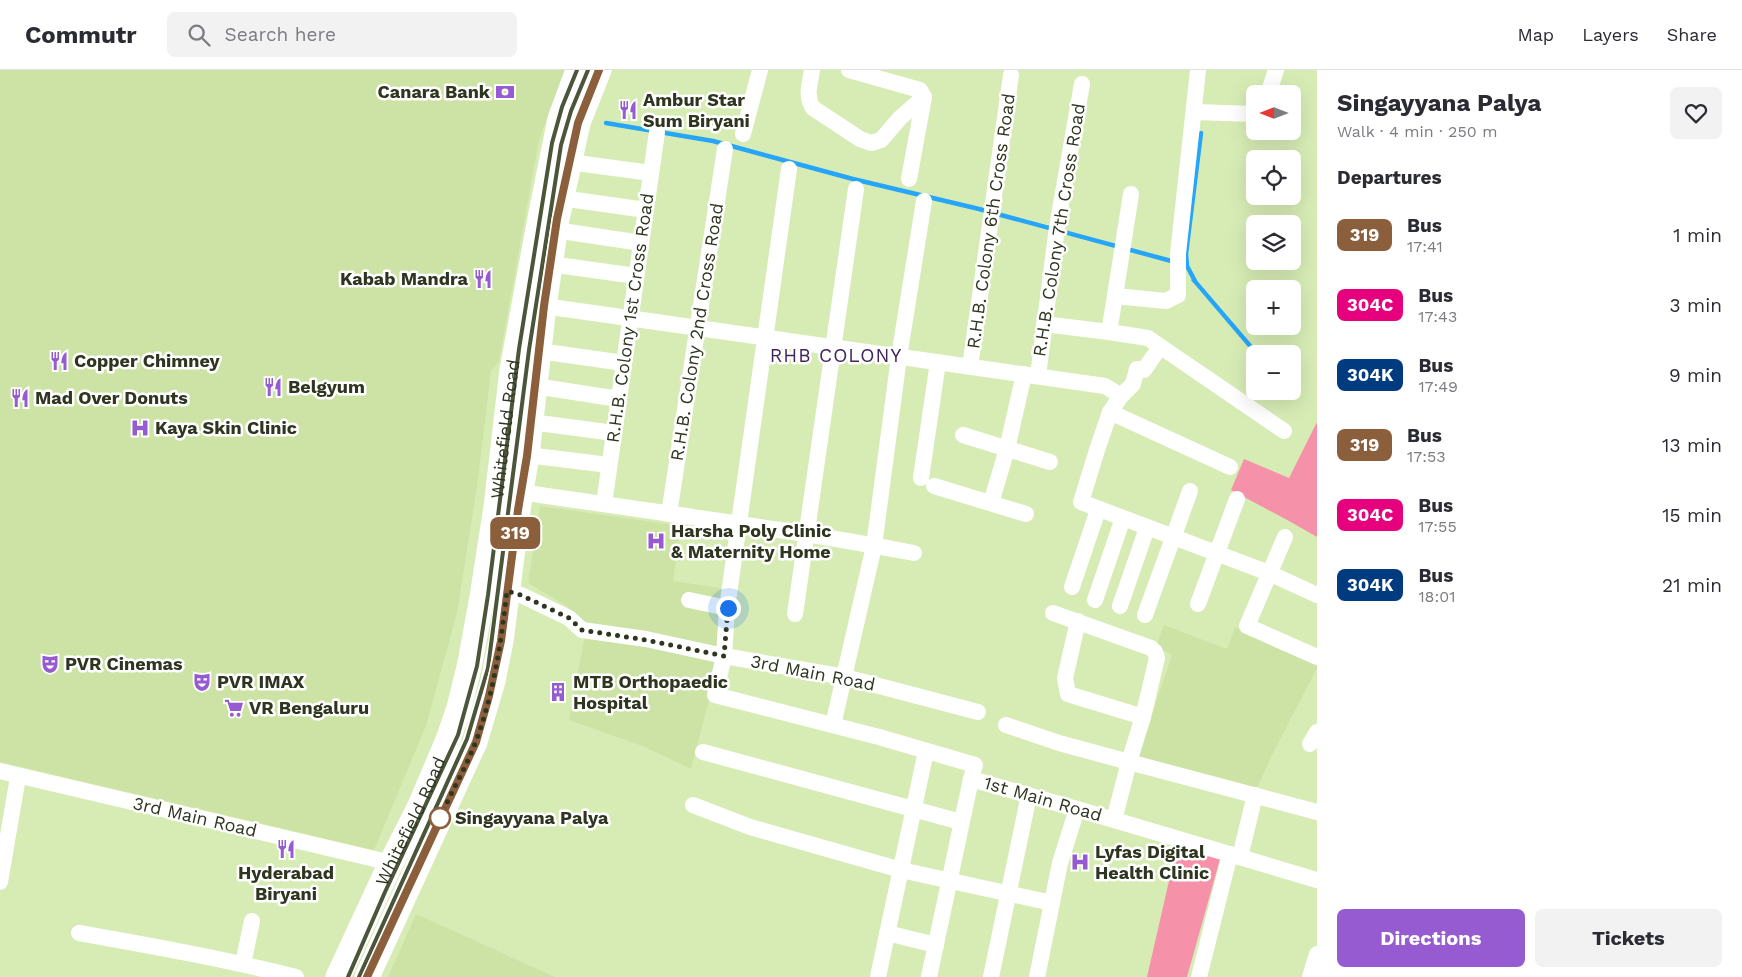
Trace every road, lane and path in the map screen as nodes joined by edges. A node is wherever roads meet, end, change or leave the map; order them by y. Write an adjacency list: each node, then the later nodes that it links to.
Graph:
1 (578, 70): 110 (main road, Whitefield Road)
2 (599, 70): 17 (main road, Whitefield Road)
3 (760, 70): 15 (street)
4 (812, 70): 11 (street)
5 (849, 70): 11 (street)
6 (1198, 70): 12 (street)
7 (1276, 70): 10 (street)
8 (1011, 75): 43 (street, R.H.B. Colony 6th Cross Road)
9 (1082, 84): 33 (street, R.H.B. Colony 7th Cross Road)
10 (1271, 85)
11 (924, 97): 20 (street)
12 (1194, 112): 13 (street); 30 (street)
13 (1246, 114)
14 (657, 132): 19 (street, R.H.B. Colony 1st Cross Road)
15 (743, 134)
16 (725, 149): 34 (street, R.H.B. Colony 2nd Cross Road)
17 (569, 162): 19 (street); 23 (main road, Whitefield Road)
18 (789, 169): 36 (street)
19 (651, 173): 25 (street, R.H.B. Colony 1st Cross Road)
20 (909, 179)
21 (856, 189): 37 (street)
22 (1131, 194): 30 (street)
23 (561, 198): 25 (street); 26 (main road, Whitefield Road)
24 (924, 201): 40 (street)
25 (646, 210): 27 (street, R.H.B. Colony 1st Cross Road)
26 (555, 230): 27 (street); 28 (main road, Whitefield Road)
27 (641, 243): 29 (street, R.H.B. Colony 1st Cross Road)
28 (550, 264): 29 (street); 31 (main road, Whitefield Road)
29 (636, 276): 32 (street, R.H.B. Colony 1st Cross Road)
30 (1115, 296): 35 (street)
31 (544, 306): 32 (street); 39 (main road, Whitefield Road)
32 (630, 318): 34 (street); 42 (street, R.H.B. Colony 1st Cross Road)
33 (1044, 324): 35 (street); 44 (street, R.H.B. Colony 7th Cross Road)
34 (697, 328): 36 (street); 64 (street, R.H.B. Colony 2nd Cross Road)
35 (1109, 332): 38 (street)
36 (765, 338): 37 (street); 67 (street)
37 (833, 347): 40 (street); 69 (street)
38 (1160, 347): 46 (street); 50 (street)
39 (539, 351): 42 (street); 45 (main road, Whitefield Road)
40 (899, 357): 41 (street); 72 (street)
41 (938, 362): 43 (street); 61 (street)
42 (624, 364): 47 (street, R.H.B. Colony 1st Cross Road)
43 (970, 367): 44 (street)
44 (1031, 375): 46 (street); 53 (street, R.H.B. Colony 7th Cross Road)
45 (535, 386): 47 (street); 49 (main road, Whitefield Road)
46 (1121, 396): 48 (street)
47 (618, 399): 51 (street, R.H.B. Colony 1st Cross Road)
48 (1110, 412): 57 (street); 63 (street)
49 (531, 422): 51 (street); 54 (main road, Whitefield Road)
50 (1284, 431)
51 (614, 432): 56 (street, R.H.B. Colony 1st Cross Road)
52 (963, 434): 53 (street)
53 (1007, 449): 55 (street); 61 (street, R.H.B. Colony 7th Cross Road)
54 (527, 456): 56 (street); 59 (main road, Whitefield Road)
55 (1050, 462)
56 (609, 465): 62 (street, R.H.B. Colony 1st Cross Road)
57 (1230, 466)
58 (1190, 490): 71 (street)
59 (521, 492): 62 (street); 77 (main road, Whitefield Road)
60 (1237, 499): 74 (street)
61 (991, 503): 65 (street)
62 (604, 504): 64 (street)
63 (1098, 510): 66 (street); 76 (street)
64 (669, 514): 67 (street)
65 (1026, 514)
66 (1124, 518): 68 (street); 80 (street)
67 (738, 525): 69 (street); 83 (street)
68 (1147, 528): 71 (street); 82 (street)
69 (806, 533): 72 (street); 85 (street)
70 (1285, 537): 75 (street)
71 (1173, 538): 74 (street); 86 (street)
72 (874, 546): 73 (street); 90 (street)
73 (914, 554)
74 (1217, 554): 75 (street); 81 (street)
75 (1269, 573): 78 (street); 89 (street)
76 (1072, 587)
77 (507, 591): 88 (street, 3rd Main Road); 125 (main road, Whitefield Road)
78 (1317, 595)
79 (689, 600): 83 (street)
80 (1095, 600)
81 (1198, 604)
82 (1120, 606)
83 (728, 608): 88 (street)
84 (1053, 613): 87 (street)
85 (795, 614)
86 (1145, 616)
87 (1078, 621): 92 (street, 1st Main Road); 92 (street)
88 (724, 656): 90 (street, 3rd Main Road); 93 (street)
89 (1317, 656)
90 (845, 677): 91 (street, 3rd Main Road); 93 (street)
91 (978, 712)
92 (1143, 716): 97 (street, 1st Main Road)
93 (833, 725): 95 (street)
94 (1006, 725): 97 (street)
95 (926, 751): 100 (street, 1st Main Road); 105 (street)
96 (703, 752): 105 (street)
97 (1129, 762): 102 (street); 107 (street, 1st Main Road)
98 (0, 771): 99 (street, 3rd Main Road)
99 (18, 776): 110 (street, 3rd Main Road); 114 (street)
100 (971, 779): 101 (street, 1st Main Road); 108 (street)
101 (1029, 796): 104 (street, 1st Main Road); 115 (street)
102 (1255, 796): 106 (street); 109 (street)
103 (693, 805): 111 (street)
104 (1077, 808): 107 (street, 1st Main Road); 116 (street)
105 (914, 809): 108 (street); 111 (street)
106 (1317, 812)
107 (1114, 820): 109 (street)
108 (962, 822): 113 (street)
109 (1235, 856): 112 (street); 130 (street)
110 (390, 866): 124 (main road, Whitefield Road)
111 (901, 870): 113 (street); 119 (street)
112 (1317, 880)
113 (949, 881): 115 (street); 120 (street)
114 (0, 882)
115 (1008, 894): 116 (street); 128 (street)
116 (1052, 903): 129 (street)
117 (252, 921): 122 (street)
118 (79, 933): 122 (street)
119 (887, 933): 120 (street); 126 (street)
120 (936, 945): 127 (street)
121 (1317, 954): 131 (street)
122 (244, 964): 123 (street)
123 (296, 977)
124 (338, 977)
125 (367, 977)
126 (878, 977)
127 (929, 977)
128 (991, 977)
129 (1037, 977)
130 (1199, 977)
131 (1310, 977)

